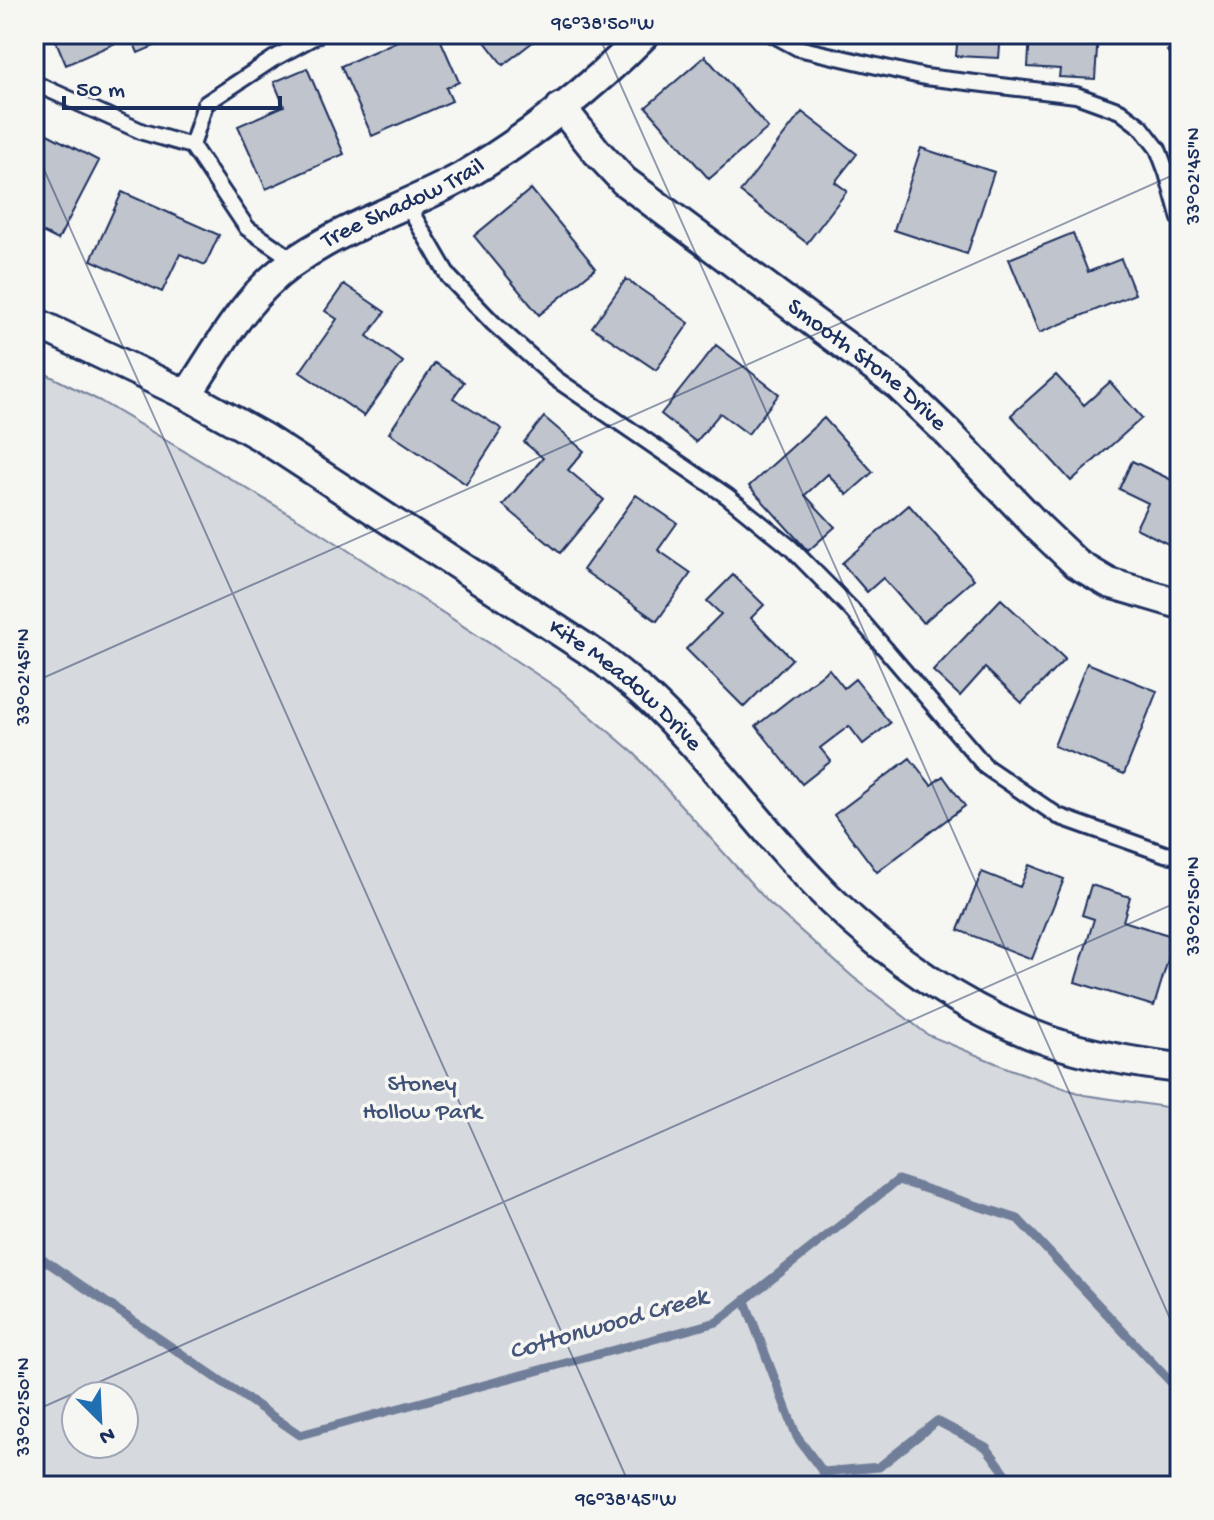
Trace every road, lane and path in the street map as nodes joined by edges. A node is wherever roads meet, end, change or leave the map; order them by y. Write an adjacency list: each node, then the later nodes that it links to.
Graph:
1 (319, 34): 6 (lane)
2 (645, 34): 5 (street, Tree Shadow Trail)
3 (772, 34): 8 (lane)
4 (34, 83): 6 (lane)
5 (561, 107): 7 (street, Tree Shadow Trail); 12 (street, Smooth Stone Drive)
6 (192, 146): 9 (lane)
7 (406, 203): 9 (street, Tree Shadow Trail); 13 (lane)
8 (1180, 219)
9 (295, 261): 11 (street, Tree Shadow Trail)
10 (34, 322): 11 (street, Kite Meadow Drive)
11 (187, 395): 14 (street, Kite Meadow Drive)
12 (1180, 604)
13 (1180, 856)
14 (1180, 1068)

